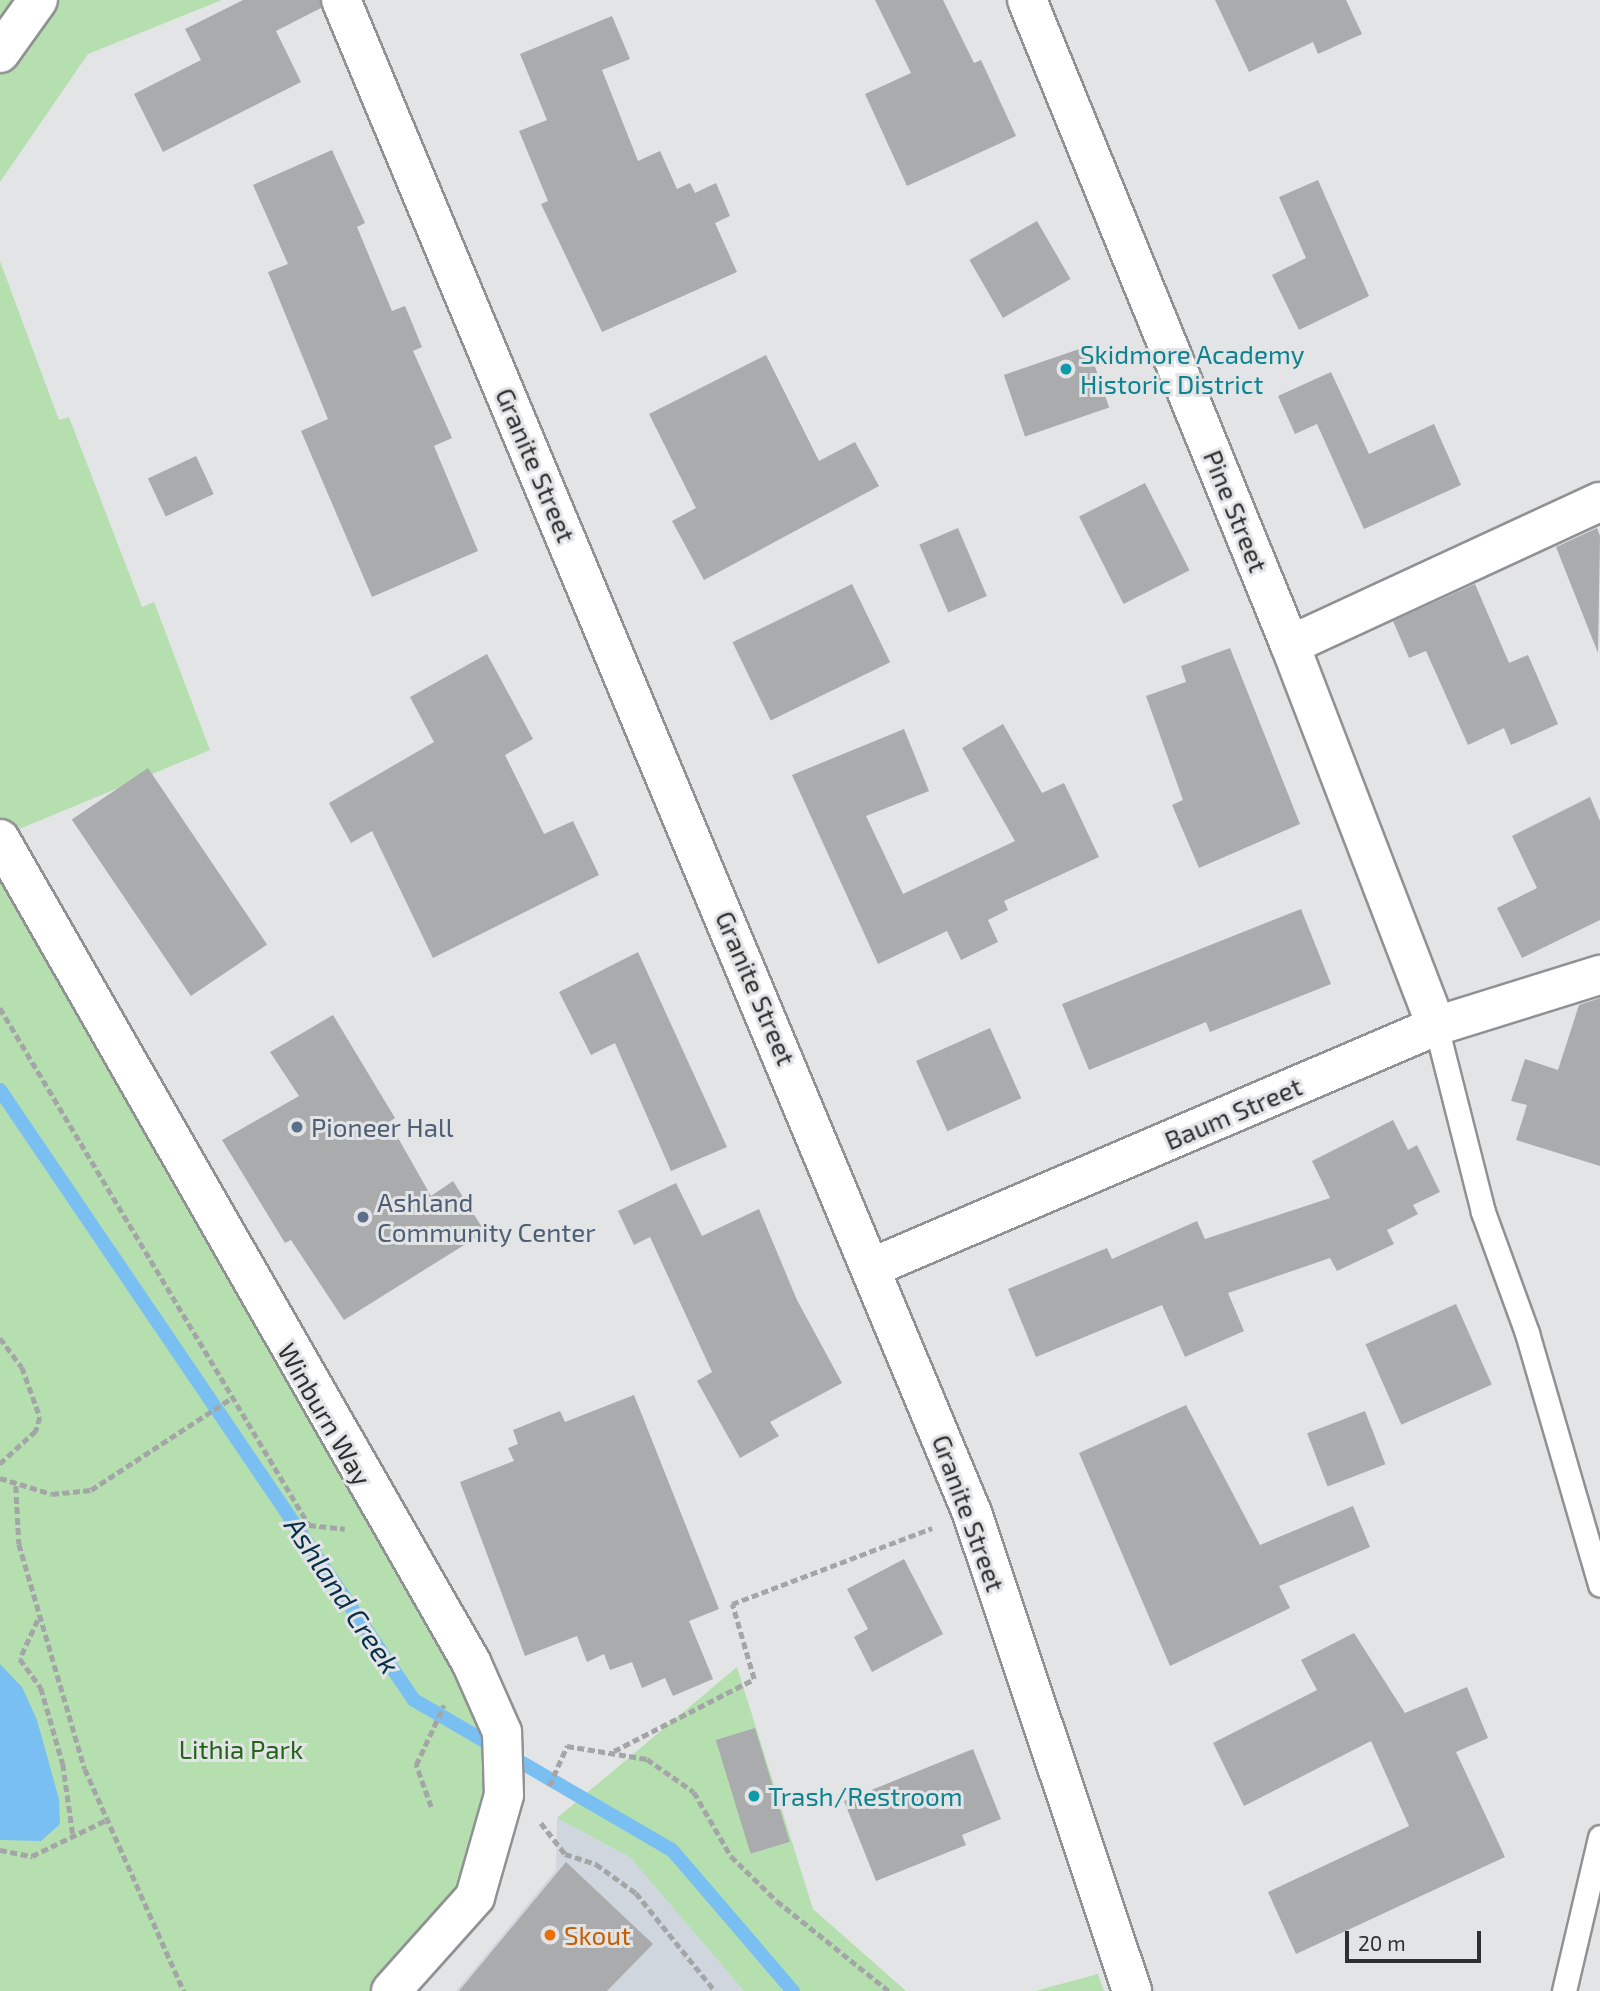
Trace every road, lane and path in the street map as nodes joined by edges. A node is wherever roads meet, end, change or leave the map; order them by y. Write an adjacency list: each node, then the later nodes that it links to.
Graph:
1 (38, 0): 4 (street)
2 (341, 0): 11 (street, Granite Street)
3 (1027, 0): 6 (street, Pine Street)
4 (0, 53)
5 (1600, 502): 6 (street)
6 (1290, 645): 10 (street, Pine Street)
7 (0, 839): 26 (street, Winburn Way)
8 (1600, 975): 10 (street, Baum Street)
9 (0, 1007): 13 (path)
10 (1436, 1026): 11 (street, Baum Street); 19 (lane)
11 (873, 1267): 17 (street, Granite Street)
12 (0, 1338): 14 (path)
13 (230, 1399): 16 (path); 18 (path)
14 (0, 1464)
15 (0, 1478): 16 (path)
16 (16, 1486): 20 (path)
17 (972, 1513): 22 (path); 35 (street, Granite Street)
18 (352, 1540)
19 (1600, 1585)
20 (39, 1618): 25 (path); 27 (path)
21 (444, 1692): 24 (path)
22 (613, 1751): 23 (path); 30 (path)
23 (546, 1792)
24 (431, 1807)
25 (106, 1820): 27 (path); 31 (path)
26 (497, 1828): 32 (street, Winburn Way); 33 (path)
27 (73, 1835): 29 (path)
28 (1600, 1837): 36 (lane)
29 (0, 1850)
30 (886, 1989): 34 (path)
31 (184, 1991)
32 (391, 1991)
33 (715, 1991)
34 (879, 1991)
35 (1132, 1991)
36 (1564, 1991)

